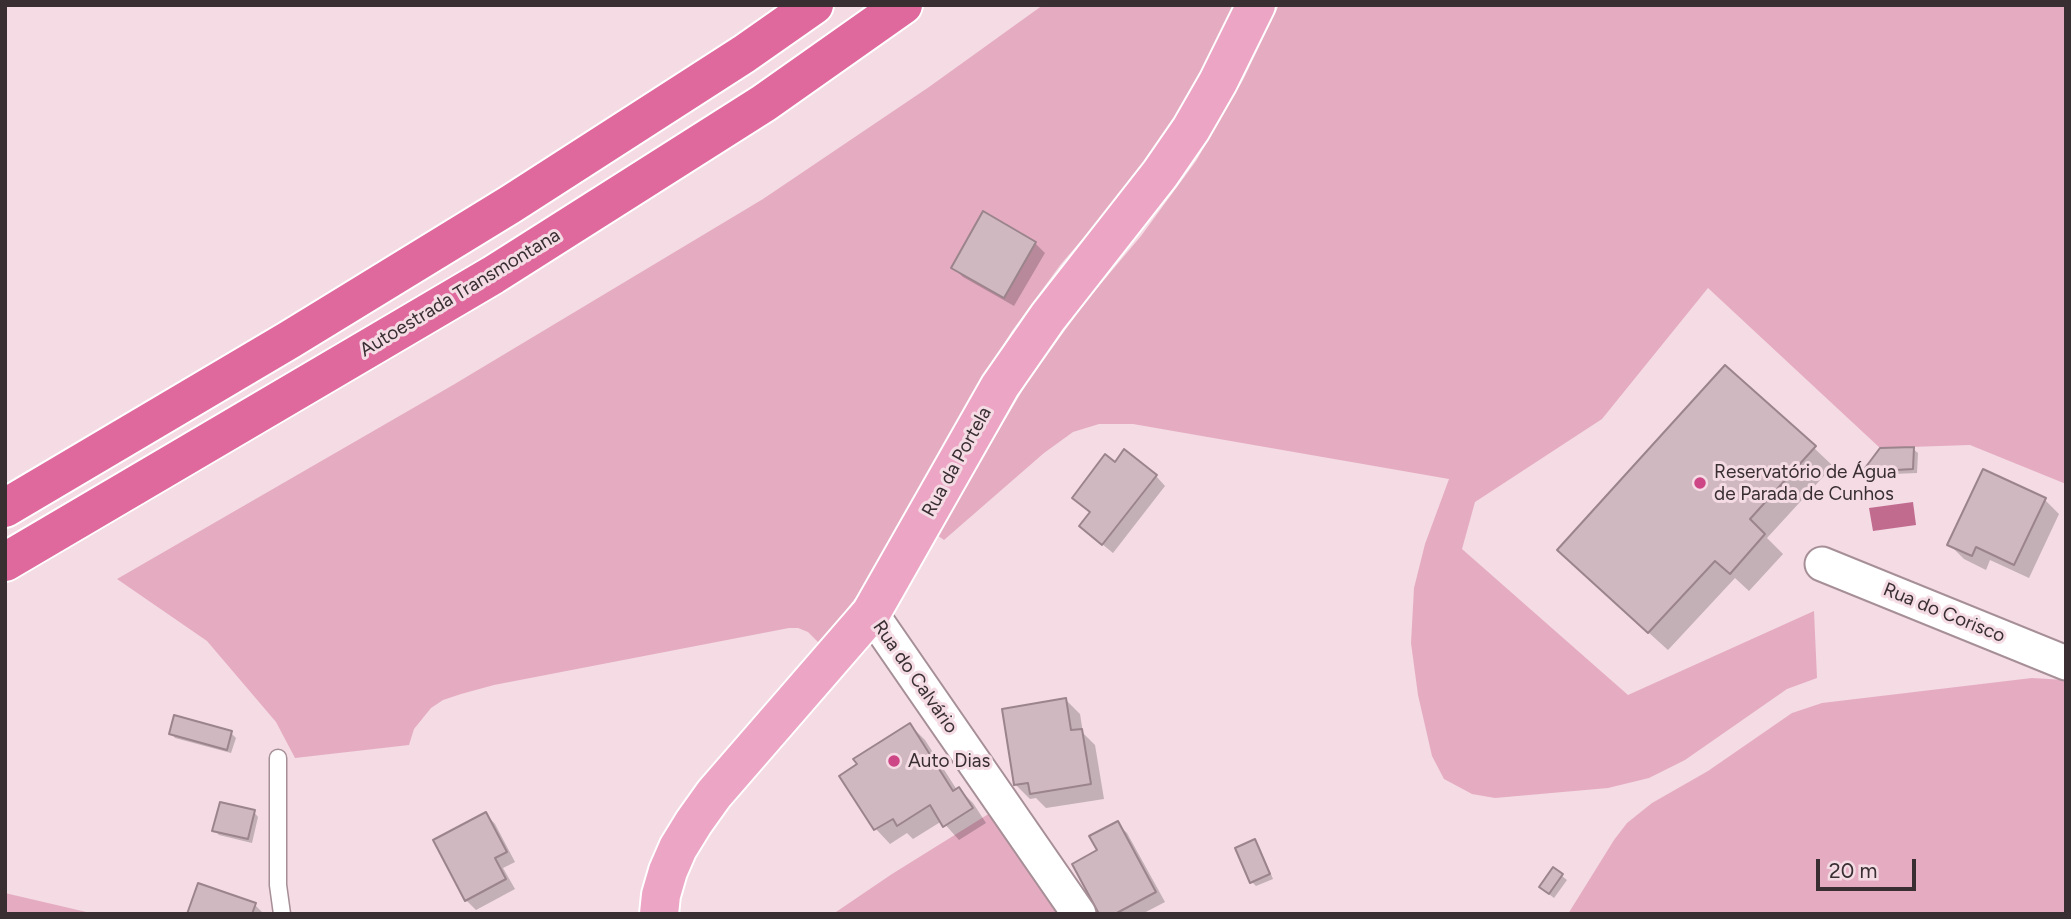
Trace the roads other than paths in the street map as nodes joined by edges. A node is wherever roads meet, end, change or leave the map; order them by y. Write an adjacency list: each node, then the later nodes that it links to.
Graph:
1 (814, 5): 4 (highway)
2 (903, 5): 5 (highway, Autoestrada Transmontana)
3 (1256, 5): 7 (main road, Rua da Portela)
4 (5, 508)
5 (5, 562)
6 (1822, 564): 8 (street, Rua do Corisco)
7 (871, 613): 11 (main road, Rua da Portela); 12 (street, Rua do Calvário)
8 (2066, 663)
9 (278, 758): 10 (lane)
10 (282, 914)
11 (659, 914)
12 (1079, 914)

